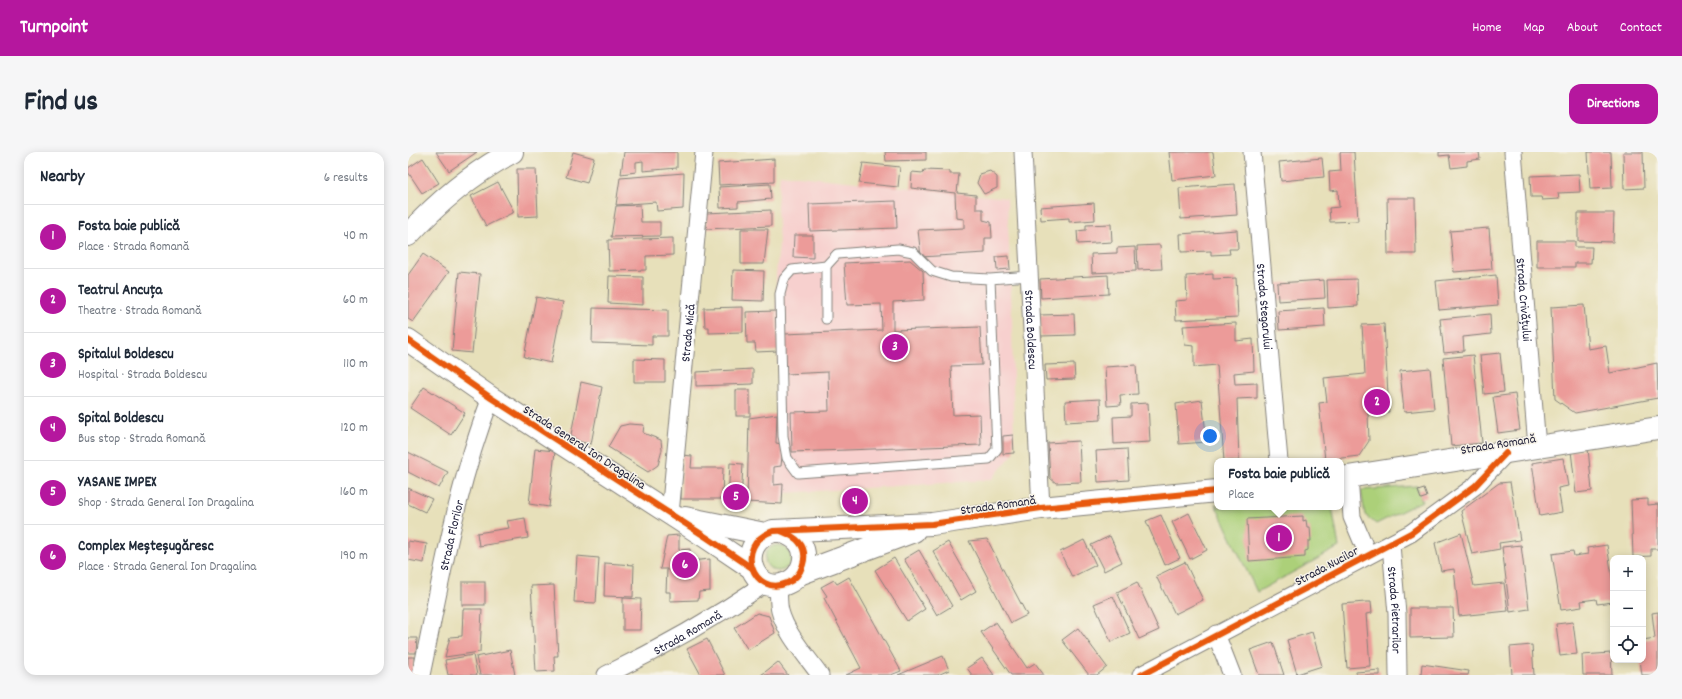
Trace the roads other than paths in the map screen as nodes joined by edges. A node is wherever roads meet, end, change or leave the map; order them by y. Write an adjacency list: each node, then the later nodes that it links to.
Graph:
1 (704, 152): 20 (street, Strada Mică)
2 (1023, 152): 8 (street, Strada Boldescu)
3 (1252, 152): 16 (street, Strada Stegarului)
4 (1513, 152): 14 (street, Strada Crivățului)
5 (502, 154): 6 (street)
6 (408, 235)
7 (826, 266): 9 (lane); 9 (lane); 10 (lane)
8 (1029, 276): 9 (lane); 19 (street, Strada Boldescu)
9 (990, 279)
10 (826, 319)
11 (408, 340): 12 (street, Strada General Ion Dragalina)
12 (491, 398): 20 (street, Strada General Ion Dragalina); 28 (street, Strada Florilor)
13 (1658, 428): 14 (street, Strada Romană)
14 (1537, 447): 15 (street, Strada Romană)
15 (1506, 453): 17 (street, Strada Romană); 23 (street, Strada Nucilor)
16 (1279, 458)
17 (1345, 478): 24 (street)
18 (1214, 491): 19 (street, Strada Romană)
19 (1041, 508): 21 (street, Strada Romană)
20 (670, 514): 22 (street, Strada General Ion Dragalina); 26 (street, Strada General Ion Dragalina)
21 (932, 524): 22 (street, Strada Romană); 25 (street, Strada Romană)
22 (773, 533): 25 (street); 26 (street)
23 (1391, 544): 24 (street, Strada Nucilor); 33 (street, Strada Pietrarilor)
24 (1368, 555): 27 (street, Strada Nucilor)
25 (799, 574): 26 (street)
26 (765, 579): 29 (street, Strada Romană); 30 (street)
27 (1216, 634): 31 (street, Strada Nucilor); 32 (street)
28 (422, 675)
29 (606, 675)
30 (820, 675)
31 (1141, 675)
32 (1232, 675)
33 (1398, 675)

